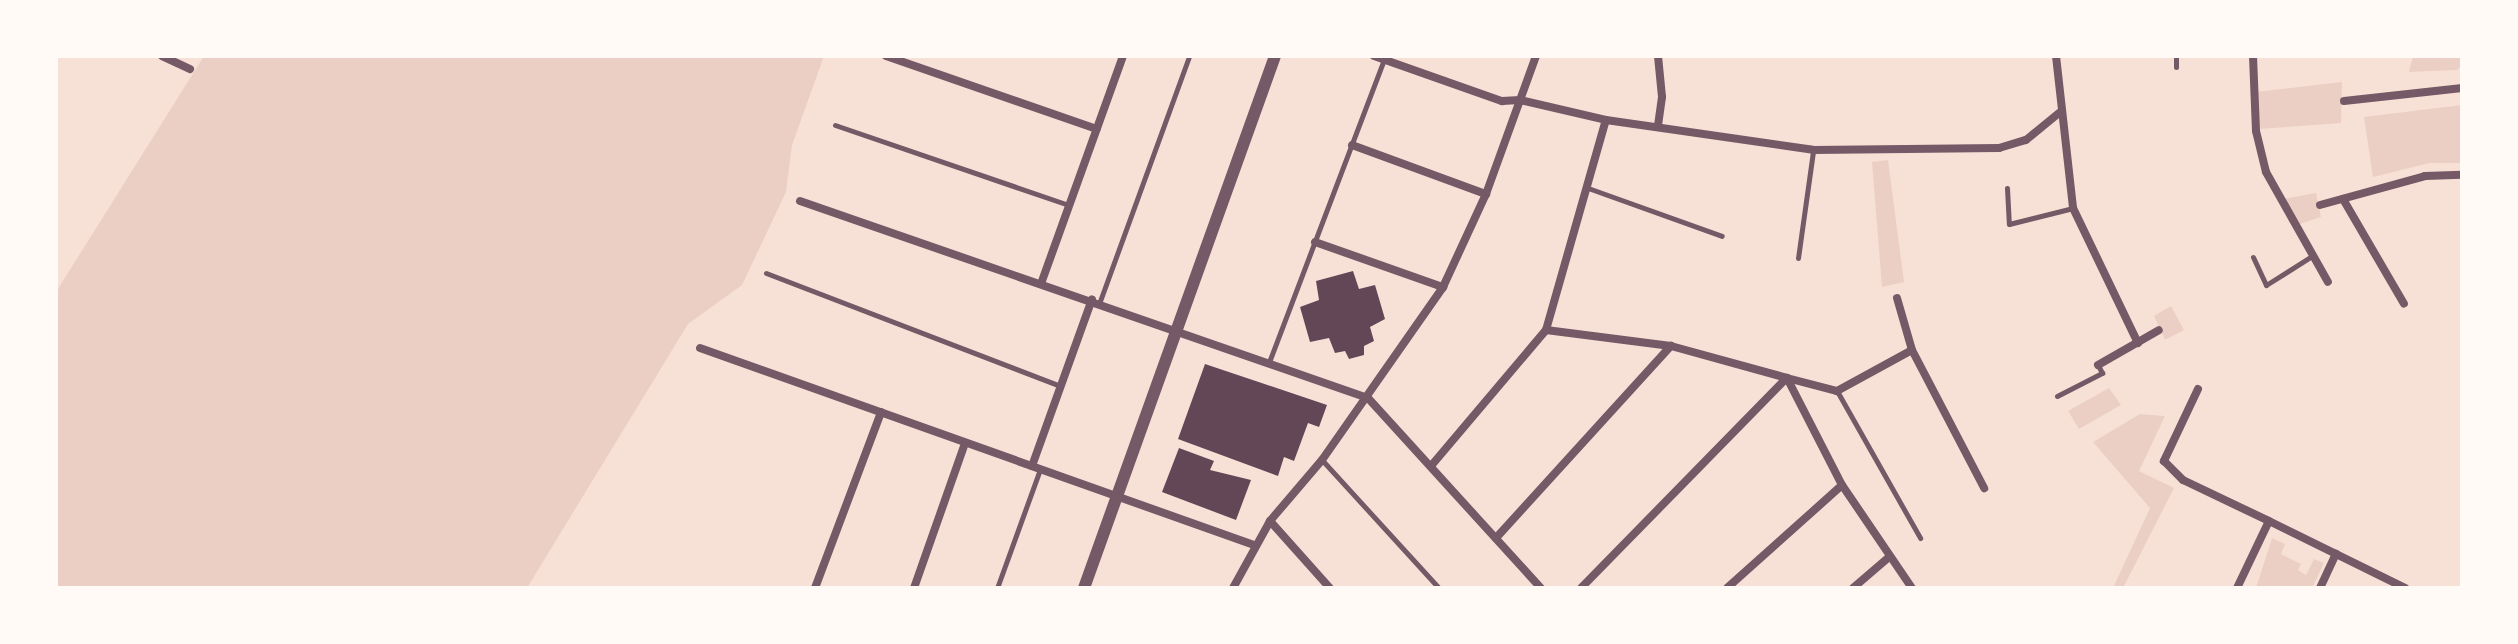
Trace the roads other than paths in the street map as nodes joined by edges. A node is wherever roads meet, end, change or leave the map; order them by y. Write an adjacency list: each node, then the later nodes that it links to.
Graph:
1 (162, 56): 12 (street)
2 (886, 56): 23 (street)
3 (1123, 56): 23 (street)
4 (1189, 56): 45 (lane)
5 (1275, 56): 47 (street)
6 (1374, 56): 13 (street)
7 (1536, 56): 17 (street)
8 (1658, 56): 22 (street)
9 (2056, 56): 19 (street)
10 (2176, 56): 14 (lane)
11 (2253, 56): 37 (street)
12 (173, 58): 15 (street)
13 (1384, 60): 17 (street); 24 (lane)
14 (2176, 67)
15 (190, 69)
16 (2462, 88): 18 (street)
17 (1520, 100): 20 (street); 29 (street)
18 (2344, 101)
19 (2059, 113): 25 (street); 34 (street)
20 (1606, 120): 22 (street); 27 (street)
21 (835, 125): 32 (lane)
22 (1658, 126): 25 (street)
23 (1097, 129): 32 (street)
24 (1352, 145): 29 (street); 36 (lane)
25 (1813, 150): 39 (lane)
26 (2462, 175): 30 (street)
27 (1588, 188): 35 (lane); 48 (street)
28 (2007, 188): 34 (lane)
29 (1486, 194): 43 (street)
30 (2343, 199): 33 (street); 46 (street)
31 (800, 201): 41 (street)
32 (1069, 205): 41 (street)
33 (2320, 205)
34 (2073, 208): 50 (street)
35 (1722, 236)
36 (1315, 242): 43 (street); 54 (lane)
37 (2312, 256): 38 (lane); 42 (street)
38 (2253, 257)
39 (1798, 258)
40 (766, 273): 57 (lane)
41 (1042, 281): 45 (street)
42 (2328, 282)
43 (1443, 287): 61 (street)
44 (1897, 298): 53 (street)
45 (1096, 300): 47 (street); 57 (street)
46 (2404, 304)
47 (1177, 330): 54 (street); 69 (street)
48 (1546, 330): 51 (street); 65 (street)
49 (2159, 330): 50 (street)
50 (2138, 343): 55 (street)
51 (1671, 346): 56 (street); 72 (street)
52 (700, 348): 62 (street)
53 (1912, 350): 59 (street); 68 (street)
54 (1269, 362): 61 (street)
55 (2098, 365): 60 (lane)
56 (1787, 378): 59 (street); 67 (street); 86 (street)
57 (1061, 386): 66 (street)
58 (2198, 389): 71 (street)
59 (1837, 391): 73 (lane)
60 (2057, 396)
61 (1368, 398): 64 (street); 65 (street)
62 (881, 412): 63 (street); 78 (street)
63 (965, 443): 66 (street); 79 (street)
64 (1322, 460): 70 (street); 84 (lane)
65 (1431, 466): 72 (street)
66 (1036, 468): 69 (street); 80 (lane)
67 (1842, 485): 76 (street); 87 (street)
68 (1984, 488)
69 (1117, 496): 74 (street); 81 (street)
70 (1270, 521): 74 (street); 77 (street)
71 (2269, 521): 75 (street); 90 (street)
72 (1496, 538): 85 (street)
73 (1920, 538)
74 (1254, 545): 82 (street)
75 (2336, 554): 91 (street); 92 (street)
76 (1888, 558): 88 (street); 89 (street)
77 (1321, 584): 83 (street)
78 (815, 588)
79 (914, 588)
80 (997, 588)
81 (1084, 588)
82 (1233, 588)
83 (1330, 588)
84 (1439, 588)
85 (1541, 588)
86 (1581, 588)
87 (1727, 588)
88 (1853, 588)
89 (1912, 588)
90 (2237, 588)
91 (2320, 588)
92 (2405, 588)

